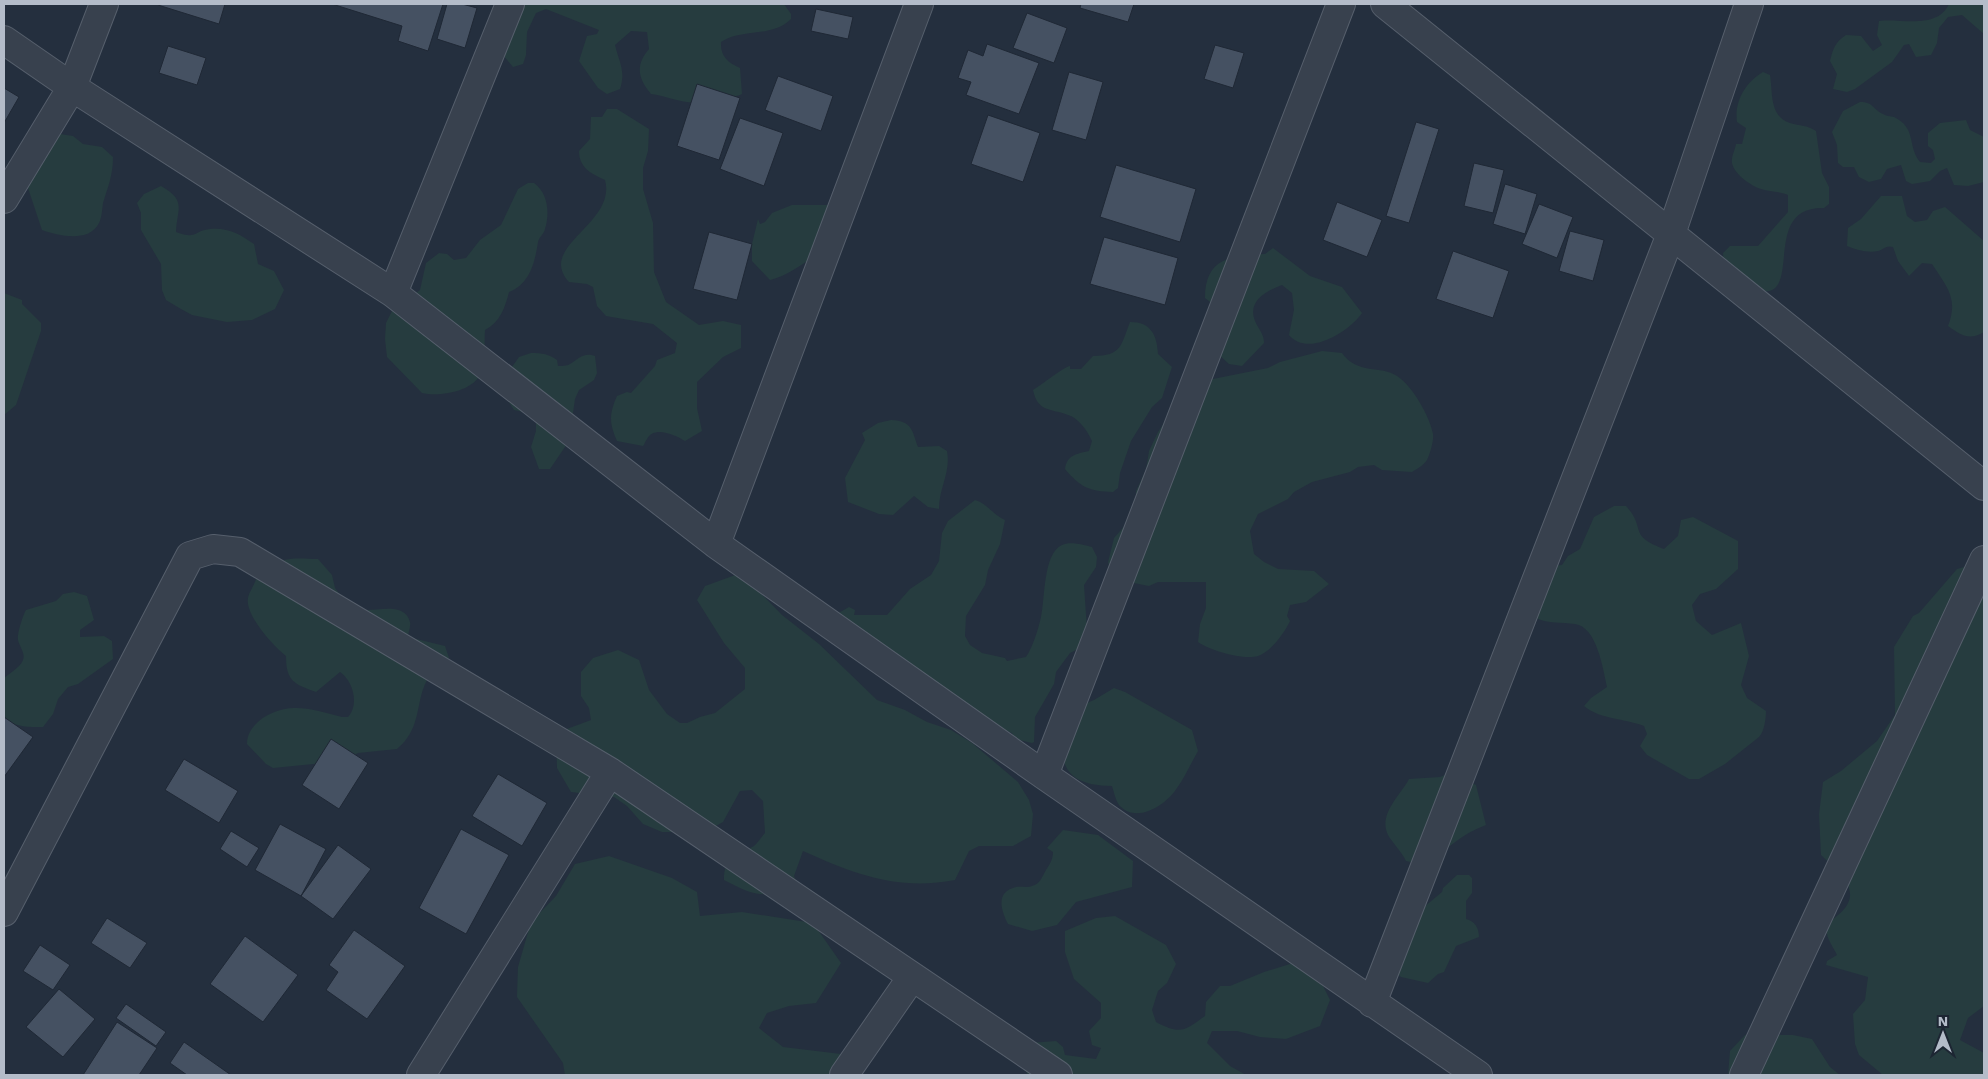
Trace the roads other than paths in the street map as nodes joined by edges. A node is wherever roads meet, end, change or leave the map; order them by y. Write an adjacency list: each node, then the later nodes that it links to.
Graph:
1 (104, 4): 8 (street)
2 (510, 4): 11 (street)
3 (919, 4): 13 (street)
4 (1341, 4): 16 (street)
5 (1384, 4): 10 (street)
6 (1749, 4): 10 (street)
7 (4, 40): 8 (street)
8 (72, 87): 9 (street); 11 (street)
9 (4, 199)
10 (1671, 234): 12 (street); 19 (street)
11 (393, 293): 13 (street)
12 (1984, 486)
13 (716, 544): 16 (street)
14 (1984, 560): 24 (street)
15 (610, 772): 17 (street); 18 (street); 20 (street)
16 (1044, 775): 19 (street)
17 (4, 912)
18 (912, 977): 21 (street); 22 (street)
19 (1372, 1003): 23 (street)
20 (421, 1075)
21 (844, 1075)
22 (1058, 1075)
23 (1478, 1075)
24 (1744, 1075)

